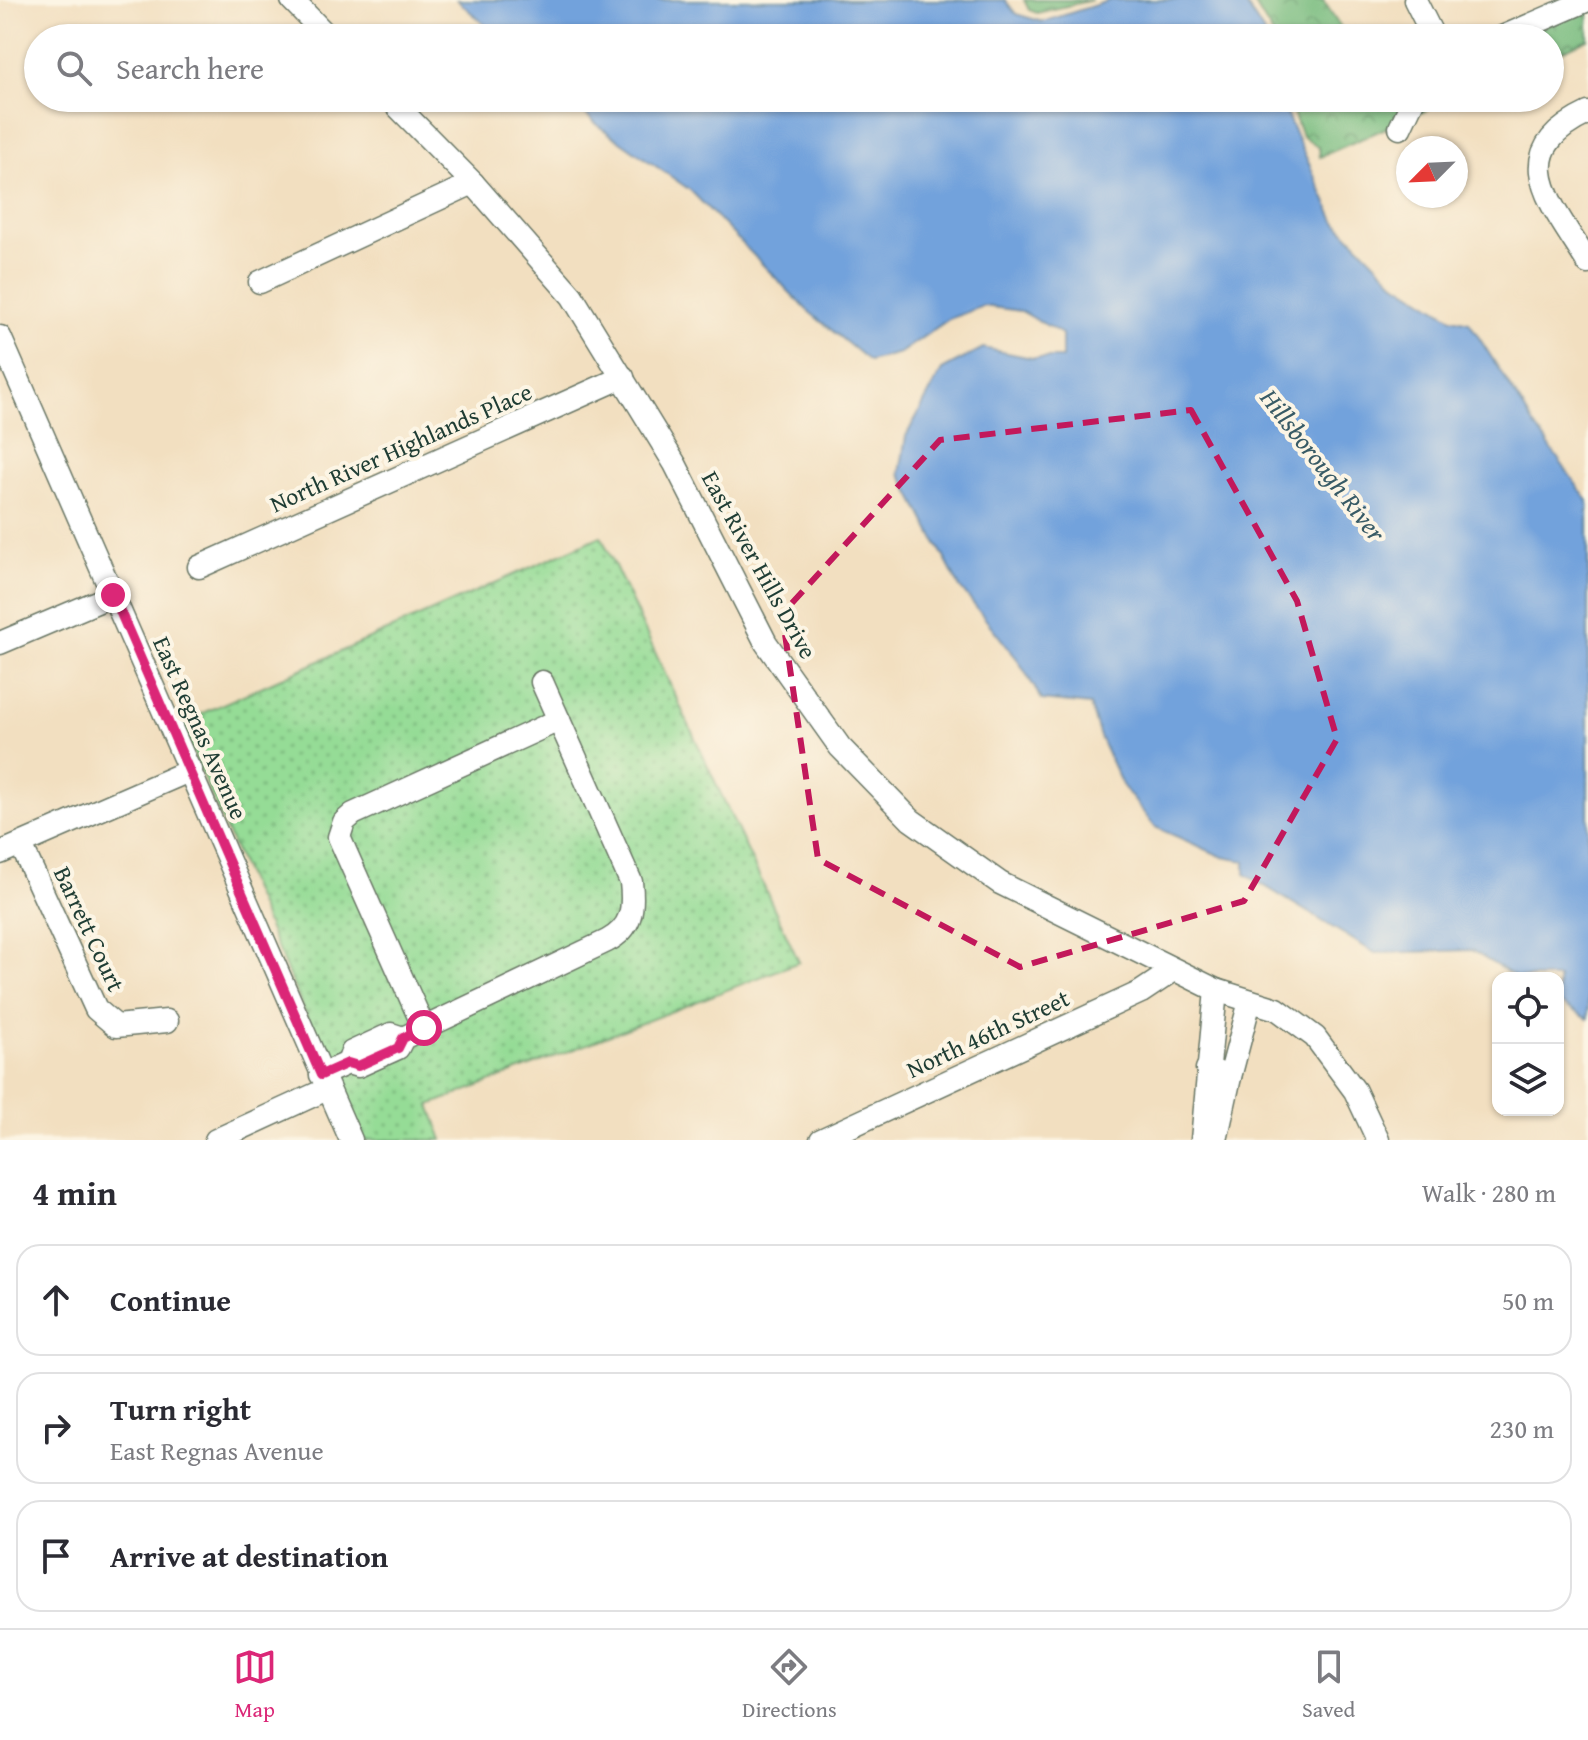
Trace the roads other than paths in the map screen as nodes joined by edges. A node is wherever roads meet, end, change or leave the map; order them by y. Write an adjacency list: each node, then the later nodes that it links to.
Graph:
1 (292, 0): 4 (street)
2 (1415, 0): 5 (street)
3 (1588, 0): 6 (street)
4 (315, 24)
5 (1427, 24)
6 (1532, 24)
7 (403, 112): 11 (street, East River Hills Drive)
8 (1407, 112): 10 (street)
9 (1588, 113): 12 (street)
10 (1400, 128)
11 (473, 183): 13 (street); 15 (street, East River Hills Drive)
12 (1588, 263)
13 (260, 282)
14 (0, 337): 17 (street, East Regnas Avenue)
15 (623, 377): 16 (street, North River Highlands Place); 24 (street, East River Hills Drive)
16 (199, 567)
17 (113, 595): 18 (street); 21 (street, East Regnas Avenue)
18 (0, 643)
19 (542, 682): 20 (street)
20 (559, 720): 28 (street); 28 (street)
21 (191, 770): 22 (street); 31 (street, East Regnas Avenue)
22 (21, 845): 23 (street); 27 (street, Barrett Court)
23 (0, 853)
24 (1174, 970): 25 (street, East River Hills Drive); 32 (street, North 46th Street)
25 (1216, 990): 26 (street, East River Hills Drive); 29 (street)
26 (1250, 1001): 30 (street); 37 (street, East River Hills Drive)
27 (167, 1021)
28 (424, 1028): 31 (street)
29 (1207, 1069): 30 (street); 35 (street)
30 (1230, 1077): 36 (street)
31 (324, 1082): 33 (street); 34 (street, East Regnas Avenue)
32 (829, 1138)
33 (216, 1140)
34 (351, 1140)
35 (1202, 1140)
36 (1216, 1140)
37 (1378, 1140)

